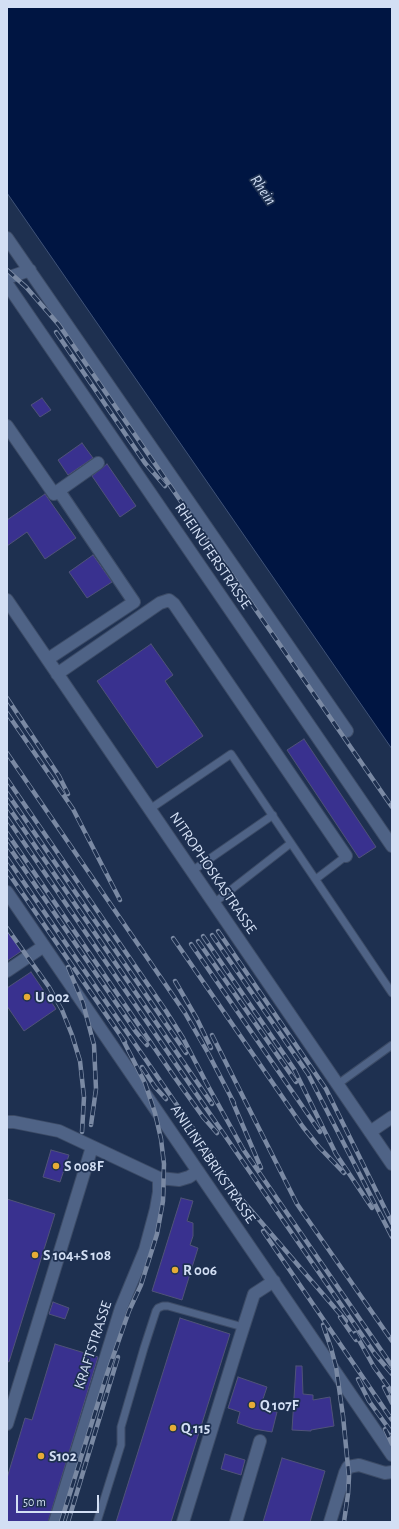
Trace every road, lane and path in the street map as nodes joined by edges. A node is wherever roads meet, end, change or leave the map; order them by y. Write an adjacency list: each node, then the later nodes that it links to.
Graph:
1 (7, 238): 2 (street)
2 (30, 270): 3 (street); 13 (street)
3 (7, 278)
4 (7, 284): 17 (street, RHEINUFERSTRASSE)
5 (7, 426): 7 (street)
6 (98, 463): 7 (street)
7 (59, 491): 9 (street)
8 (7, 600): 11 (street, NITROPHOSKASTRASSE)
9 (134, 602): 10 (street); 11 (street)
10 (142, 615): 12 (street); 18 (street)
11 (48, 659): 12 (street, NITROPHOSKASTRASSE)
12 (57, 674): 14 (street, NITROPHOSKASTRASSE)
13 (347, 731)
14 (150, 809): 15 (lane); 19 (street, NITROPHOSKASTRASSE)
15 (273, 815): 16 (lane); 19 (lane)
16 (291, 843): 20 (lane); 22 (lane)
17 (392, 846)
18 (346, 856): 20 (lane)
19 (192, 871): 22 (street, NITROPHOSKASTRASSE)
20 (316, 879): 25 (lane)
21 (7, 892): 23 (street, ANILINFABRIKSTRASSE)
22 (214, 903): 27 (street, NITROPHOSKASTRASSE)
23 (44, 946): 24 (street); 33 (street, ANILINFABRIKSTRASSE)
24 (7, 972)
25 (392, 993)
26 (392, 1045): 27 (lane)
27 (338, 1084): 30 (street, NITROPHOSKASTRASSE)
28 (392, 1117): 30 (street)
29 (7, 1122): 31 (street)
30 (370, 1132): 32 (street, NITROPHOSKASTRASSE)
31 (92, 1147): 34 (street); 37 (street)
32 (392, 1164)
33 (198, 1171): 34 (street); 35 (street, ANILINFABRIKSTRASSE)
34 (159, 1178): 41 (street, KRAFTSTRASSE)
35 (274, 1281): 36 (street); 39 (street, ANILINFABRIKSTRASSE)
36 (243, 1327): 42 (lane); 43 (street)
37 (7, 1424)
38 (260, 1441): 44 (street)
39 (392, 1455)
40 (392, 1472): 45 (street)
41 (55, 1522)
42 (97, 1522)
43 (183, 1522)
44 (236, 1522)
45 (330, 1522)

